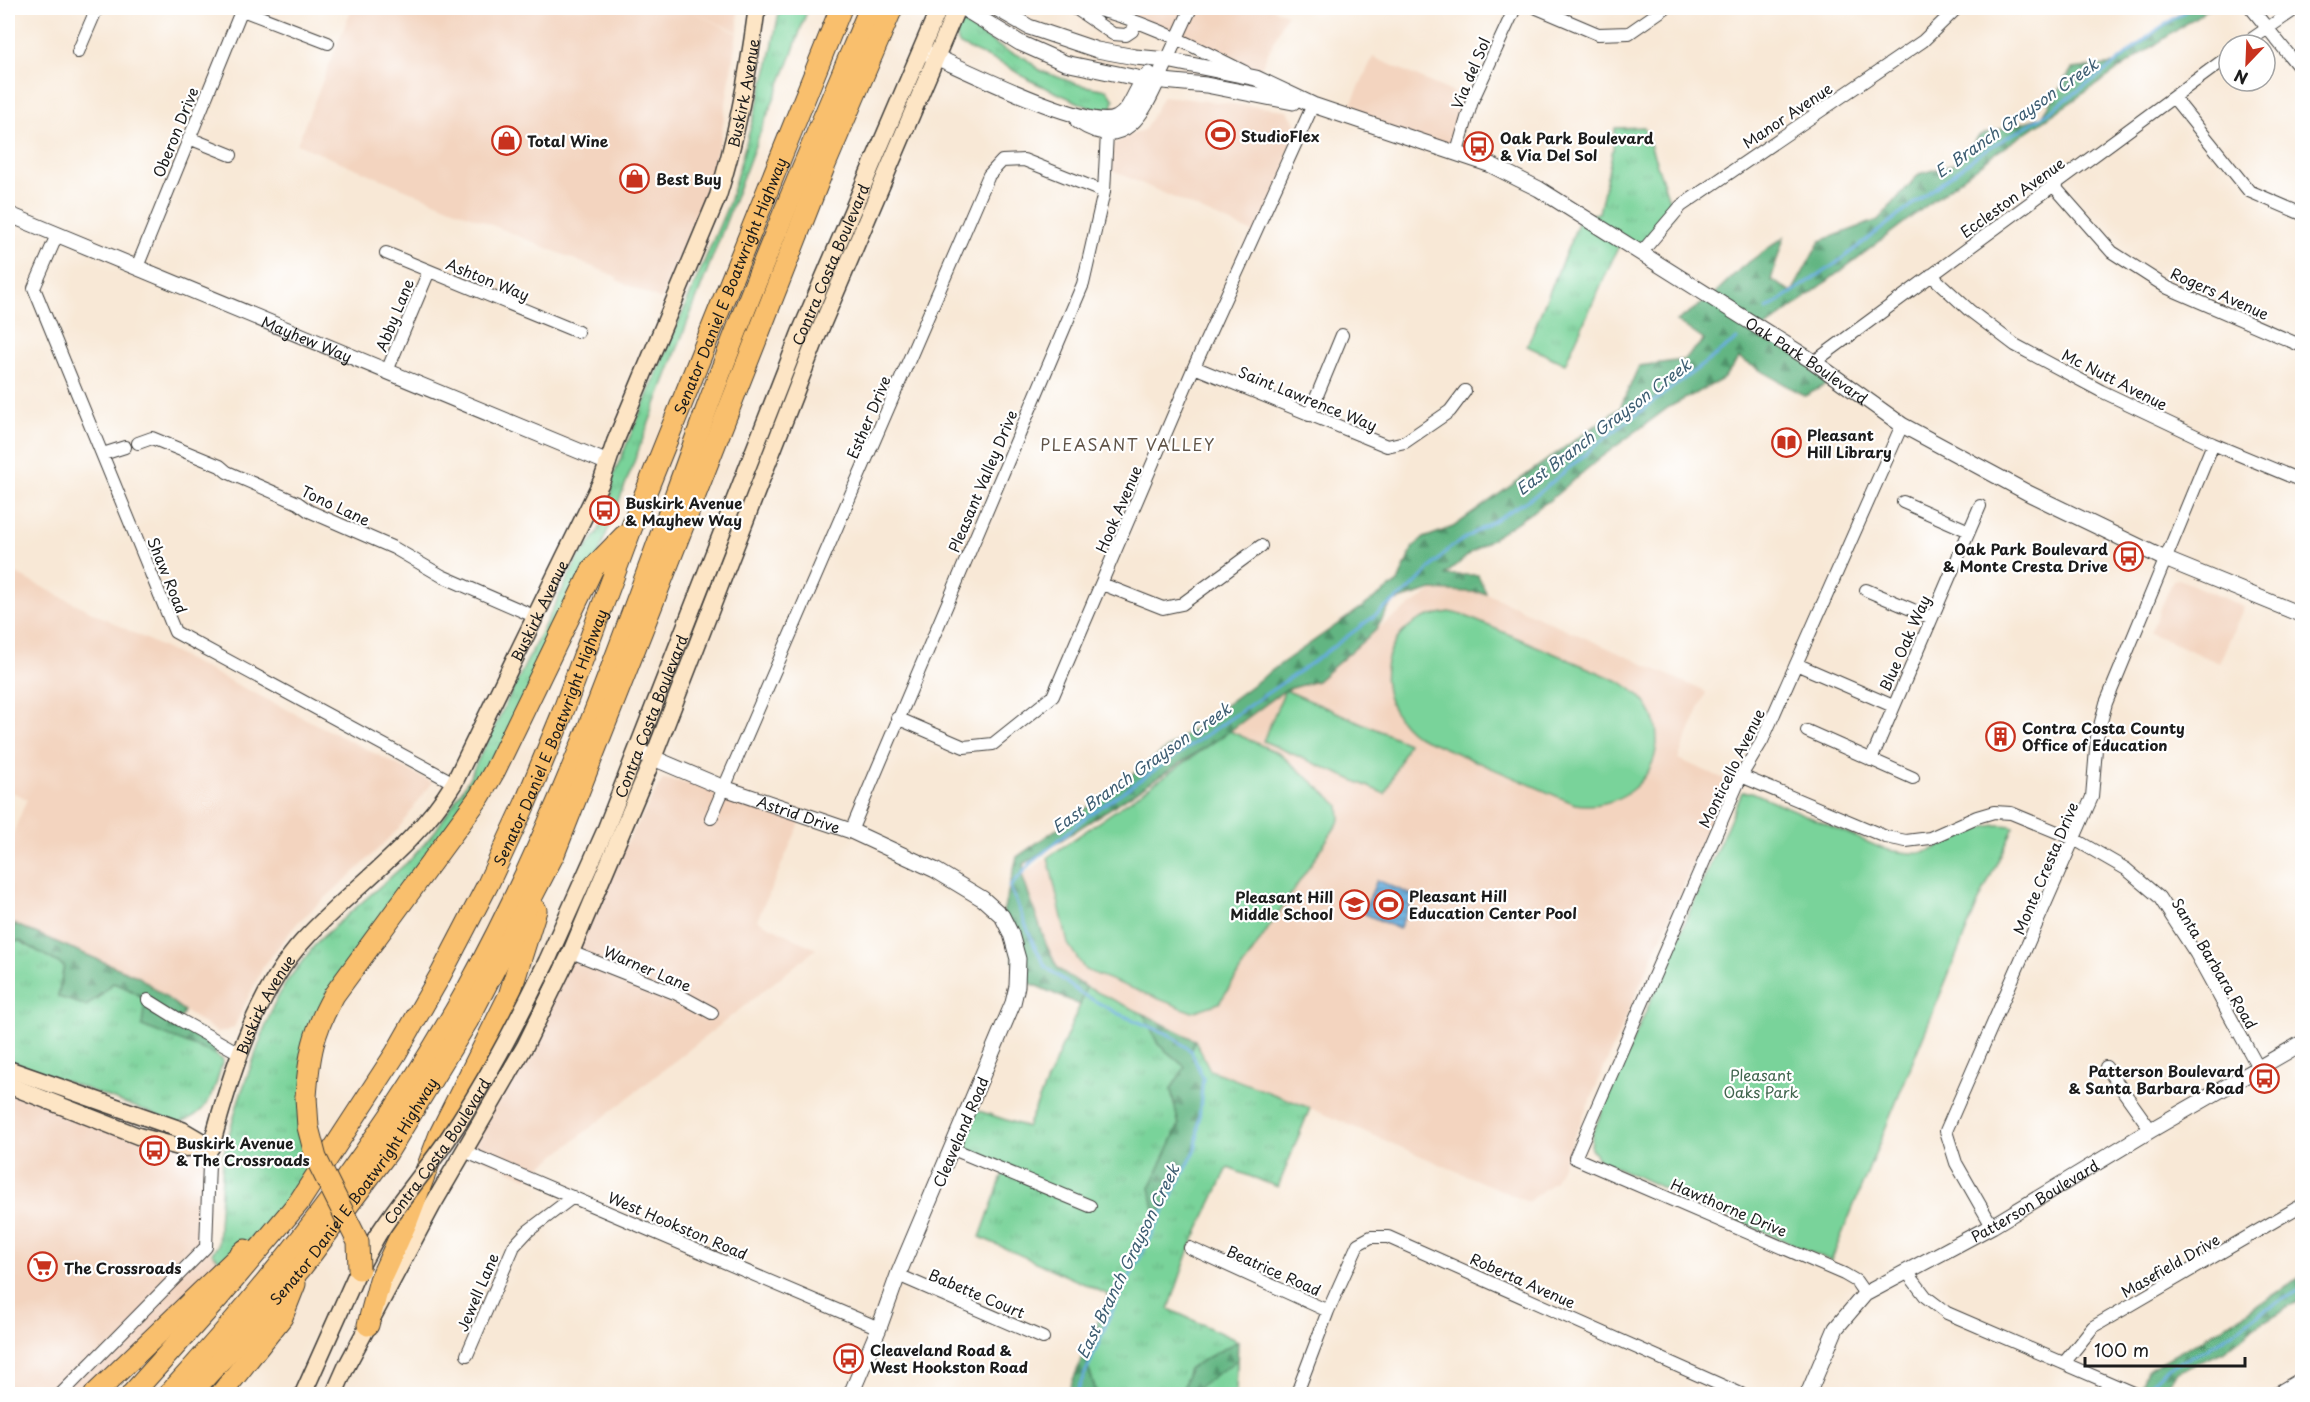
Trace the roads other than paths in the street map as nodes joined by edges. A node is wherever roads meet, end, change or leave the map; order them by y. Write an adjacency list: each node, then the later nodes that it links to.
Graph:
1 (98, 8): 24 (street)
2 (239, 8): 23 (street); 36 (street, Oberon Drive)
3 (830, 8): 28 (highway)
4 (841, 8): 28 (highway, Senator Daniel E Boatwright Highway)
5 (870, 8): 124 (highway)
6 (892, 8): 87 (highway, Senator Daniel E Boatwright Highway)
7 (939, 8): 25 (main road, Contra Costa Boulevard)
8 (996, 8): 26 (street, Oak Park Boulevard)
9 (1191, 8): 22 (street)
10 (1515, 8): 37 (street, Via del Sol)
11 (1537, 8): 12 (street)
12 (1665, 8)
13 (1957, 8): 45 (street, Manor Avenue)
14 (2251, 8): 20 (street)
15 (2297, 8): 20 (street)
16 (962, 9): 25 (main road, Contra Costa Boulevard); 31 (street, Oak Park Boulevard)
17 (1074, 9): 19 (street, Oak Park Boulevard); 19 (street, Oak Park Boulevard)
18 (756, 10): 60 (main road, Buskirk Avenue)
19 (1136, 22): 22 (street, Oak Park Boulevard)
20 (2266, 28): 21 (street); 29 (street)
21 (2259, 33)
22 (1177, 38): 26 (street); 30 (street, Oak Park Boulevard)
23 (328, 43)
24 (78, 52)
25 (927, 53): 34 (street); 77 (main road, Contra Costa Boulevard); 78 (main road, Contra Costa Boulevard)
26 (1167, 60): 30 (street, Oak Park Boulevard); 31 (street)
27 (2217, 65): 32 (street, Eccleston Avenue)
28 (816, 66): 64 (highway, Senator Daniel E Boatwright Highway)
29 (2302, 71)
30 (1256, 78): 33 (street, Oak Park Boulevard)
31 (1149, 80): 33 (street, Oak Park Boulevard); 34 (street); 35 (street)
32 (2174, 98): 39 (street, Eccleston Avenue); 42 (street)
33 (1313, 105): 37 (street, Oak Park Boulevard); 53 (street, Hook Avenue)
34 (1065, 112): 35 (street)
35 (1107, 133): 40 (street, Pleasant Valley Drive)
36 (189, 138): 38 (street); 46 (street, Oberon Drive)
37 (1457, 152): 45 (street, Oak Park Boulevard)
38 (231, 155)
39 (2054, 185): 48 (street, Eccleston Avenue); 51 (street, Rogers Avenue)
40 (1104, 192): 75 (street, Pleasant Valley Drive); 83 (street, Esther Drive)
41 (8, 214): 43 (street, Mayhew Way)
42 (2302, 214)
43 (57, 235): 46 (street, Mayhew Way); 59 (street, Shaw Road)
44 (386, 253): 47 (street, Ashton Way)
45 (1641, 253): 52 (street, Oak Park Boulevard)
46 (137, 267): 54 (street, Mayhew Way)
47 (429, 271): 49 (street, Ashton Way); 54 (street, Abby Lane)
48 (1931, 274): 52 (street, Eccleston Avenue); 58 (street, Mc Nutt Avenue)
49 (578, 332)
50 (1342, 335): 56 (street)
51 (2302, 346)
52 (1814, 362): 57 (street, Oak Park Boulevard)
53 (1194, 367): 56 (street, Saint Lawrence Way); 68 (street, Hook Avenue)
54 (387, 371): 60 (street, Mayhew Way)
55 (1465, 391): 56 (street, Saint Lawrence Way)
56 (1310, 415)
57 (1902, 425): 67 (street, Oak Park Boulevard); 73 (street, Monticello Avenue)
58 (2212, 444): 61 (street, Mc Nutt Avenue); 67 (street, Monte Cresta Drive)
59 (103, 454): 71 (street, Tono Lane); 82 (street, Shaw Road)
60 (608, 463): 71 (main road, Buskirk Avenue)
61 (2302, 481)
62 (1904, 502): 65 (street)
63 (1980, 506): 65 (street, Blue Oak Way)
64 (631, 529): 104 (highway, Senator Daniel E Boatwright Highway); 110 (highway, bridge)
65 (1969, 531): 72 (street, Blue Oak Way)
66 (1261, 546): 68 (street)
67 (2165, 558): 70 (street, Oak Park Boulevard); 86 (street, Monte Cresta Drive)
68 (1102, 584): 75 (street, Hook Avenue)
69 (1866, 590): 72 (street)
70 (2302, 615)
71 (536, 617): 82 (main road, Buskirk Avenue)
72 (1932, 618): 74 (street, Blue Oak Way)
73 (1796, 664): 74 (street); 80 (street, Monticello Avenue)
74 (1893, 706): 79 (street, Blue Oak Way)
75 (897, 718): 85 (street, Pleasant Valley Drive)
76 (1807, 731): 79 (street)
77 (635, 751): 78 (street, Astrid Drive); 110 (main road, Contra Costa Boulevard, bridge)
78 (653, 758): 83 (street, Astrid Drive); 89 (main road, Contra Costa Boulevard)
79 (1871, 760): 81 (street)
80 (1741, 776): 86 (street, Santa Barbara Road); 102 (street, Monticello Avenue)
81 (1913, 778)
82 (454, 783): 93 (main road, Buskirk Avenue)
83 (724, 788): 84 (street, Esther Drive); 85 (street, Astrid Drive)
84 (711, 818)
85 (851, 831): 88 (street, Astrid Drive)
86 (2074, 839): 96 (street, Santa Barbara Road); 107 (street, Monte Cresta Drive)
87 (554, 854): 109 (highway, Senator Daniel E Boatwright Highway); 115 (highway)
88 (959, 884): 100 (street, Cleaveland Road)
89 (571, 952): 91 (street, Warner Lane); 101 (main road, Contra Costa Boulevard)
90 (148, 1000): 93 (street)
91 (712, 1013)
92 (2302, 1043): 96 (street, Patterson Boulevard)
93 (241, 1054): 99 (main road, Buskirk Avenue)
94 (2106, 1067): 98 (street)
95 (8, 1069): 99 (main road)
96 (2259, 1069): 98 (street, Patterson Boulevard)
97 (8, 1085): 99 (main road)
98 (2151, 1130): 107 (street, Patterson Boulevard)
99 (211, 1147): 121 (street)
100 (953, 1149): 106 (street); 112 (street, Cleaveland Road)
101 (464, 1151): 103 (street, West Hookston Road); 115 (main road, Contra Costa Boulevard)
102 (1575, 1158): 113 (street, Hawthorne Drive)
103 (573, 1197): 116 (street, West Hookston Road); 118 (street, Jewell Lane)
104 (299, 1202): 122 (highway); 123 (highway, Senator Daniel E Boatwright Highway)
105 (2302, 1204): 119 (street, Masefield Drive)
106 (1090, 1206)
107 (1992, 1226): 111 (street, Patterson Boulevard)
108 (1190, 1248): 114 (street, Beatrice Road)
109 (301, 1268): 125 (highway, Senator Daniel E Boatwright Highway); 126 (highway)
110 (359, 1269): 127 (main road, Contra Costa Boulevard)
111 (1907, 1272): 113 (street, Patterson Boulevard); 119 (street)
112 (898, 1275): 116 (street, Cleaveland Road); 117 (street, Babette Court)
113 (1865, 1294): 132 (street, Patterson Boulevard)
114 (1328, 1311): 130 (street, Beatrice Road); 131 (street, Roberta Avenue)
115 (368, 1325): 128 (main road, Contra Costa Boulevard)
116 (879, 1328): 129 (street, Cleaveland Road)
117 (1043, 1338)
118 (467, 1355)
119 (2064, 1363): 133 (street)
120 (2302, 1378): 134 (street)
121 (61, 1395)
122 (95, 1395)
123 (132, 1395)
124 (169, 1395)
125 (190, 1395)
126 (221, 1395)
127 (303, 1395)
128 (334, 1395)
129 (851, 1395)
130 (1301, 1395)
131 (1741, 1395)
132 (1808, 1395)
133 (2135, 1395)
134 (2275, 1395)

